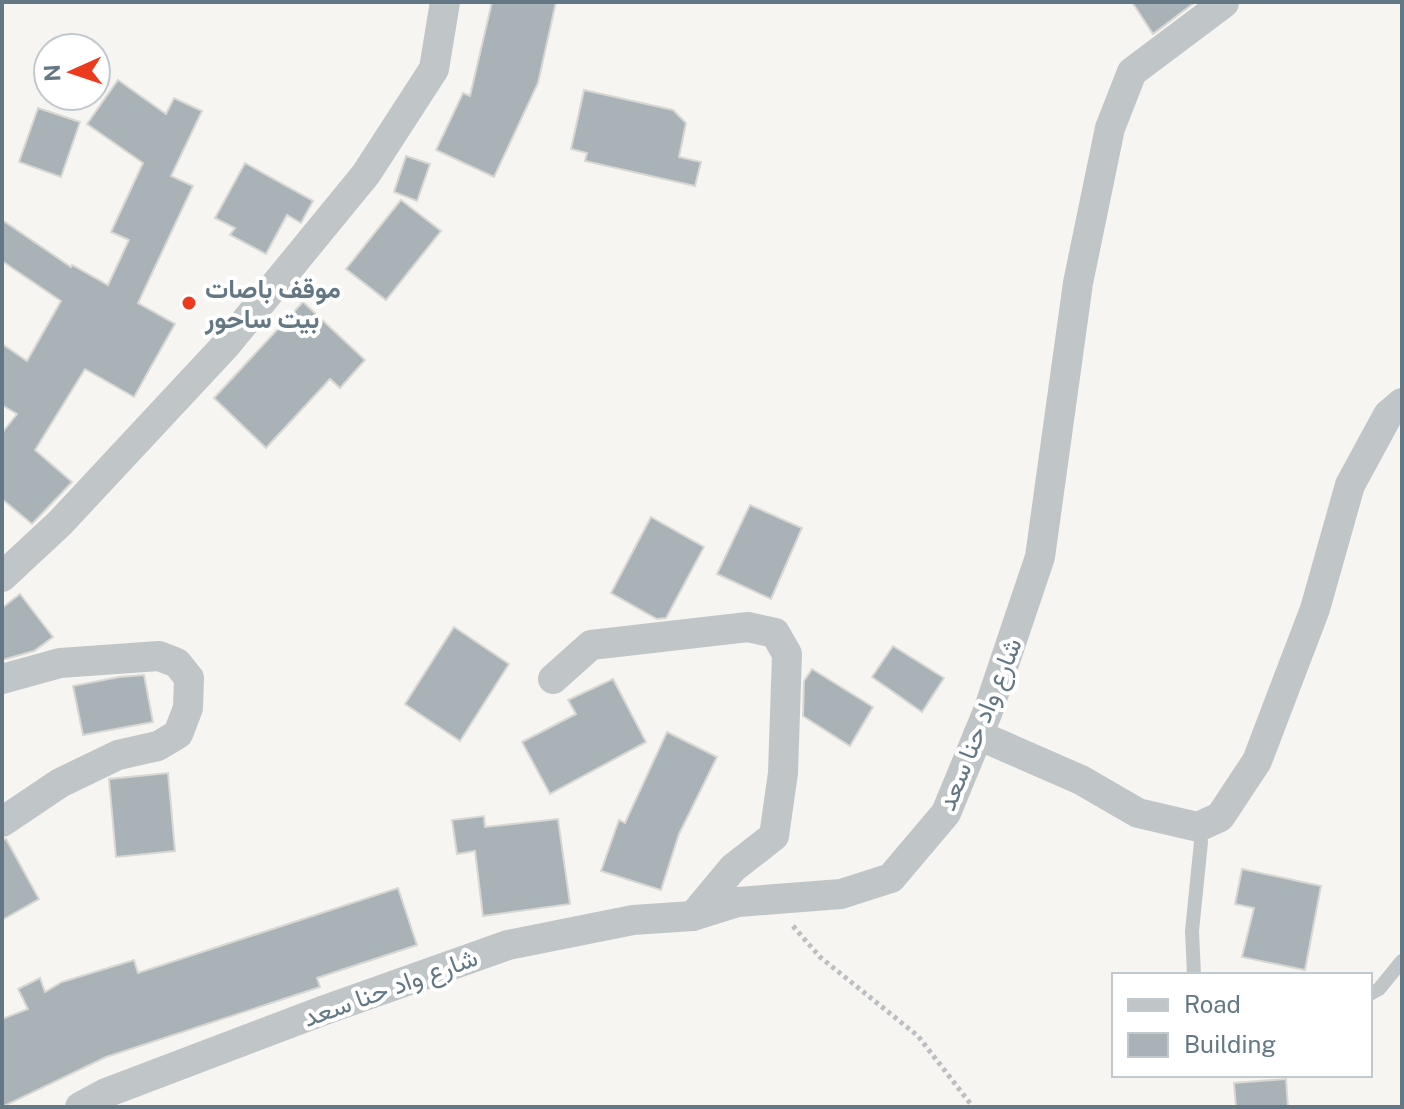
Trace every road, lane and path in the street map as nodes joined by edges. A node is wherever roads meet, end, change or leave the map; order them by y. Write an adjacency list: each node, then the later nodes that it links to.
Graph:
1 (445, 2): 4 (street)
2 (1224, 3): 7 (street, شارع واد حنا سعد)
3 (1402, 403): 9 (street)
4 (2, 577)
5 (2, 679): 8 (street)
6 (553, 679): 11 (street)
7 (978, 735): 9 (street); 10 (street, شارع واد حنا سعد)
8 (2, 822)
9 (1198, 827): 13 (lane)
10 (772, 901): 11 (street, شارع واد حنا سعد); 16 (path)
11 (693, 916): 15 (street, شارع واد حنا سعد)
12 (1402, 961): 14 (lane)
13 (1194, 973)
14 (1372, 993)
15 (80, 1107)
16 (973, 1107)

